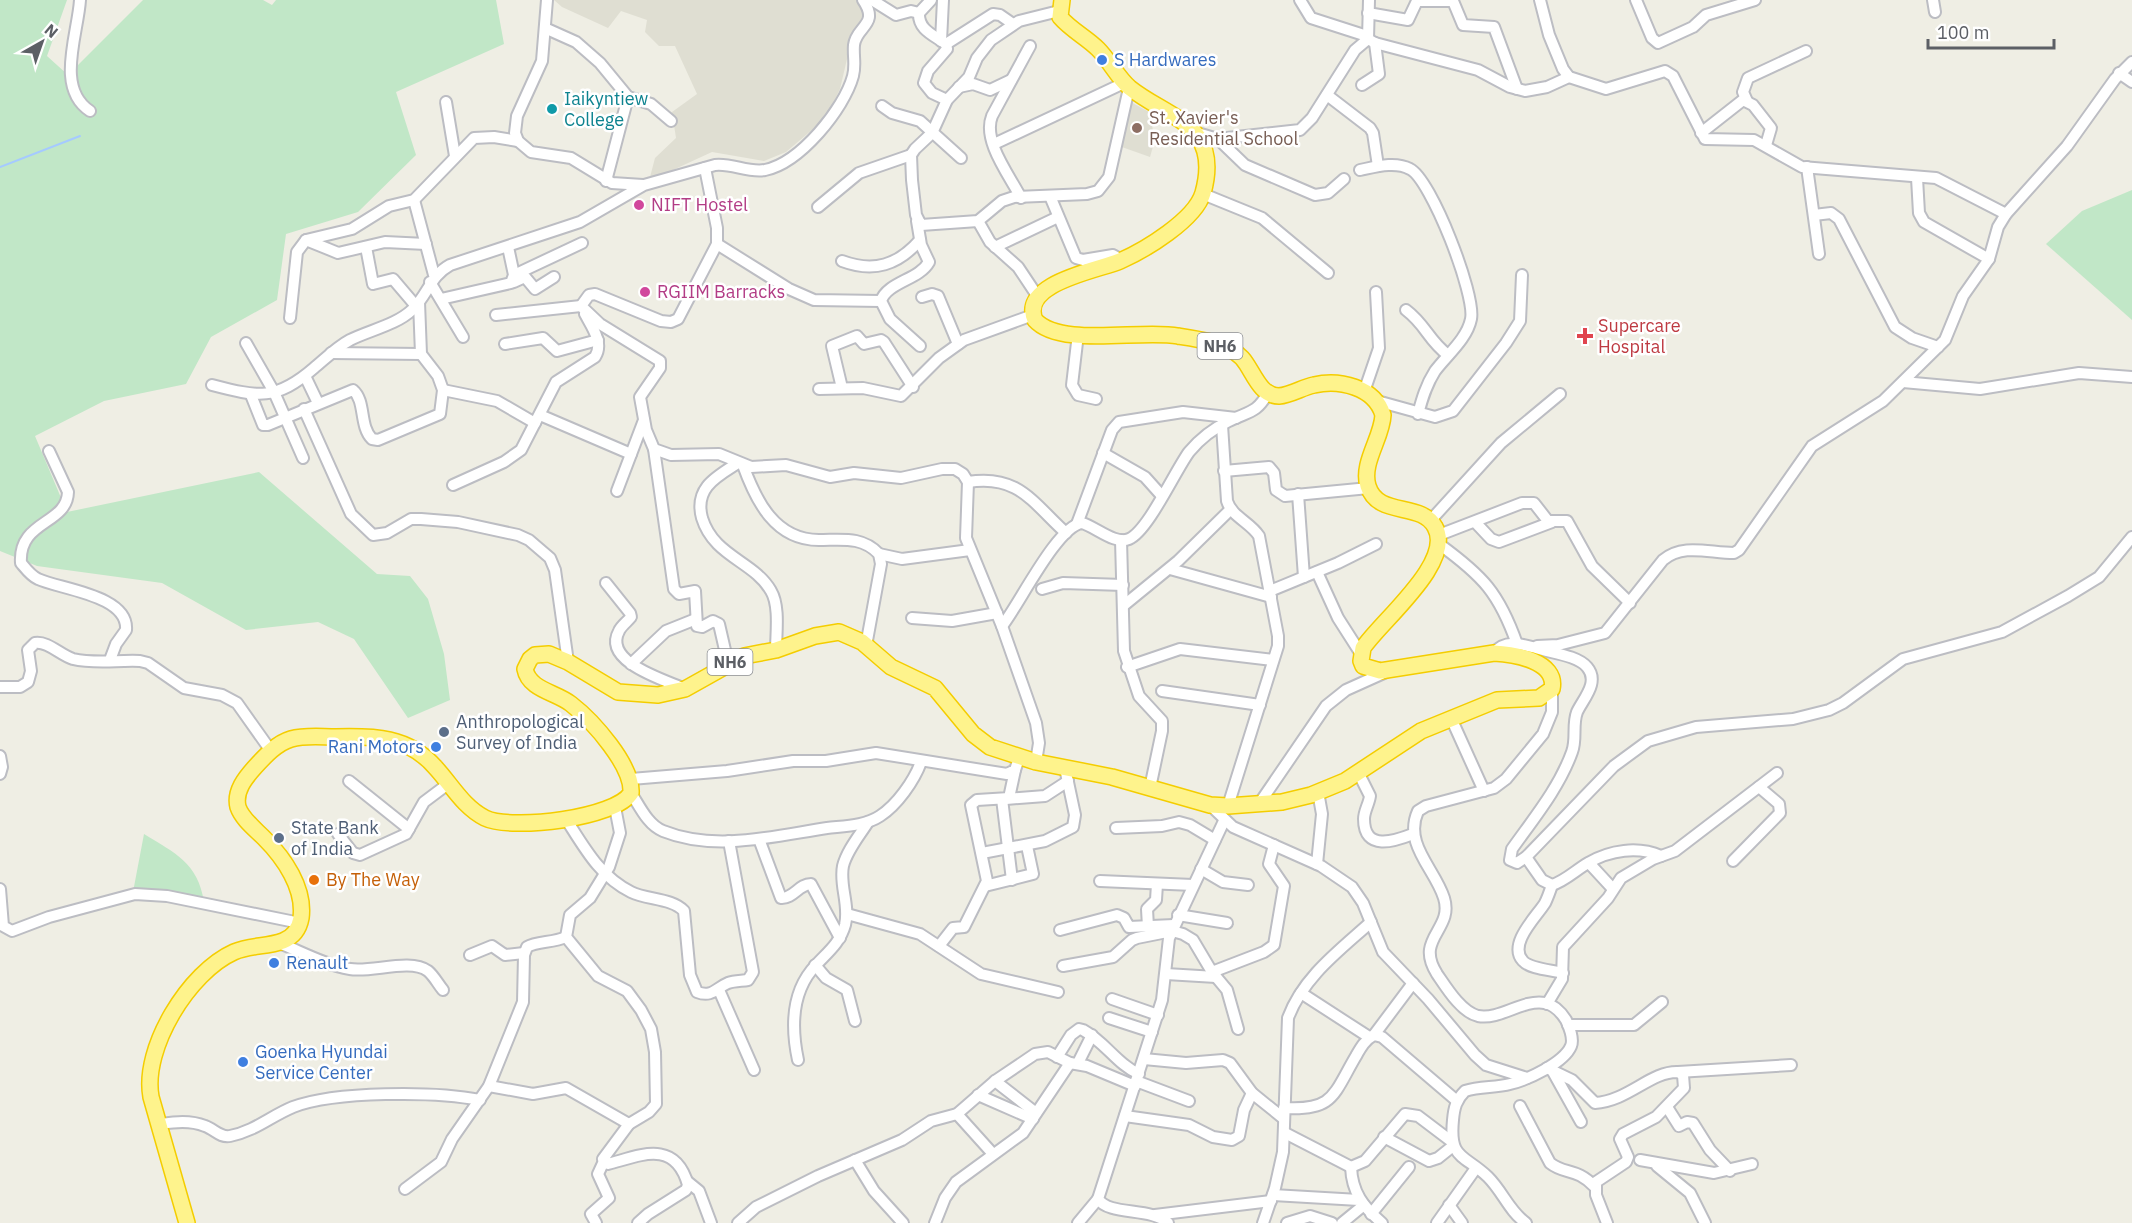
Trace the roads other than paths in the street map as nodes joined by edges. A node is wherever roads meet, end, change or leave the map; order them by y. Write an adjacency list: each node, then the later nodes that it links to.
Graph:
1 (80, 0): 38 (street)
2 (548, 0): 18 (street)
3 (863, 0): 52 (street)
4 (872, 0): 15 (street)
5 (931, 0): 15 (street)
6 (943, 0): 20 (street)
7 (1300, 0): 19 (street)
8 (1369, 0): 16 (street)
9 (1540, 0): 25 (street)
10 (1755, 0): 12 (street)
11 (1933, 0): 14 (street)
12 (1638, 1)
13 (1060, 6): 17 (street); 28 (highway)
14 (1935, 12)
15 (919, 13): 20 (street)
16 (1368, 13): 19 (street); 31 (street)
17 (1013, 24): 20 (street); 30 (street)
18 (547, 29): 33 (street); 44 (street)
19 (1370, 39): 29 (street); 31 (street); 32 (street)
20 (943, 42): 34 (street)
21 (1030, 46): 26 (street)
22 (1806, 51): 35 (street)
23 (2132, 62): 24 (street)
24 (2120, 73): 27 (street); 63 (street)
25 (1569, 77): 31 (street); 42 (street)
26 (1012, 80): 30 (street); 45 (street)
27 (2132, 82)
28 (1127, 85): 40 (highway); 45 (street); 59 (street)
29 (1362, 85)
30 (959, 87): 34 (street)
31 (1517, 89)
32 (1327, 95): 43 (street); 50 (street)
33 (628, 97): 39 (street); 56 (street)
34 (947, 99): 41 (street)
35 (1747, 101): 42 (street); 46 (street)
36 (446, 102): 48 (street)
37 (882, 106): 41 (street)
38 (90, 111)
39 (671, 121)
40 (1194, 132): 43 (street); 58 (highway)
41 (932, 133): 47 (street); 49 (street)
42 (1701, 133): 46 (street)
43 (1218, 139): 54 (street)
44 (518, 141): 48 (street); 56 (street)
45 (994, 144): 60 (street)
46 (1766, 145): 51 (street)
47 (911, 155): 62 (street); 66 (street)
48 (455, 156): 61 (street)
49 (961, 158)
50 (1378, 166): 53 (street); 106 (street)
51 (1807, 167): 55 (street); 64 (street)
52 (705, 168): 57 (street); 72 (street)
53 (1360, 170)
54 (1344, 178)
55 (1917, 178): 63 (street); 77 (street)
56 (606, 180): 57 (street)
57 (644, 185): 74 (street)
58 (1203, 194): 78 (highway); 80 (street)
59 (1050, 196): 60 (street); 65 (street)
60 (1021, 198): 67 (street)
61 (414, 200): 68 (street); 71 (street)
62 (818, 207)
63 (2006, 214): 77 (street)
64 (1814, 215): 76 (street); 103 (street)
65 (1058, 217): 75 (street); 78 (street)
66 (918, 221): 67 (street); 69 (street)
67 (978, 221): 75 (street)
68 (306, 240): 73 (street); 95 (street)
69 (920, 240): 79 (street); 89 (street)
70 (582, 243): 84 (street)
71 (426, 244): 73 (street); 83 (street)
72 (717, 244): 89 (street); 91 (street)
73 (366, 247): 90 (street)
74 (508, 247): 83 (street); 84 (street)
75 (995, 247): 87 (street)
76 (1819, 254)
77 (1989, 259): 103 (street)
78 (1122, 260): 87 (highway)
79 (842, 261)
80 (1328, 273)
81 (1522, 275): 124 (street)
82 (554, 277): 84 (street)
83 (432, 279): 88 (street); 90 (street)
84 (512, 279): 88 (street)
85 (1376, 292): 116 (street)
86 (922, 297): 101 (street)
87 (1038, 297): 94 (highway)
88 (441, 299): 97 (street)
89 (881, 302): 102 (street)
90 (417, 304): 104 (street); 105 (street)
91 (582, 308): 93 (street); 98 (street); 128 (street)
92 (1406, 310): 106 (street)
93 (496, 315)
94 (1033, 315): 96 (highway, NH6); 101 (street)
95 (290, 318)
96 (1078, 334): 117 (highway, NH6); 120 (street)
97 (463, 337)
98 (598, 340): 100 (street); 127 (street)
99 (246, 343): 115 (street)
100 (505, 344)
101 (958, 344): 111 (street)
102 (920, 346)
103 (1938, 347): 109 (street)
104 (331, 353): 105 (street); 107 (street)
105 (421, 354): 114 (street)
106 (1448, 355): 124 (street)
107 (305, 376): 115 (street); 122 (street)
108 (2132, 377): 109 (street)
109 (1903, 382): 162 (street)
110 (212, 385): 119 (street)
111 (912, 387): 112 (street); 112 (street)
112 (842, 388): 113 (street)
113 (819, 389)
114 (443, 390): 122 (street); 127 (street)
115 (274, 392): 119 (street); 125 (street)
116 (1365, 392): 117 (highway); 121 (highway)
117 (1268, 393): 126 (street)
118 (1560, 394): 144 (street)
119 (251, 395): 125 (street)
120 (1096, 399)
121 (1377, 401): 124 (street); 139 (highway)
122 (318, 403): 123 (street)
123 (304, 409): 125 (street); 176 (street)
124 (1418, 414)
125 (286, 417): 134 (street)
126 (1236, 418): 129 (street); 132 (street)
127 (537, 419): 133 (street); 138 (street)
128 (644, 420): 130 (street); 133 (street)
129 (1222, 425): 136 (street); 142 (street)
130 (654, 449): 135 (street); 166 (street)
131 (49, 451): 174 (street)
132 (1103, 453): 142 (street); 147 (street)
133 (631, 454): 140 (street)
134 (303, 458)
135 (741, 464): 137 (street); 154 (street); 171 (street)
136 (1224, 471): 141 (street); 143 (street)
137 (968, 482): 148 (street); 153 (street)
138 (453, 485)
139 (1369, 488): 141 (street); 144 (highway)
140 (617, 491)
141 (1298, 494): 157 (street)
142 (1162, 496): 150 (street)
143 (1230, 510): 155 (street); 161 (street)
144 (1431, 520): 151 (highway)
145 (1475, 522): 146 (street); 146 (street); 151 (street)
146 (1552, 522): 162 (street)
147 (1077, 524): 148 (street); 150 (street)
148 (1066, 533): 167 (street)
149 (2132, 537): 223 (street)
150 (1121, 540): 159 (street)
151 (1439, 540): 168 (street); 173 (highway)
152 (1376, 544): 156 (street)
153 (969, 550): 154 (street); 164 (street)
154 (879, 554): 169 (street)
155 (1170, 569): 161 (street); 163 (street)
156 (1317, 572): 157 (street); 173 (street)
157 (1304, 577): 161 (street)
158 (606, 583): 178 (street)
159 (1122, 585): 160 (street); 163 (street)
160 (1042, 589)
161 (1271, 594): 175 (street)
162 (1630, 603): 170 (street)
163 (1123, 606): 179 (street)
164 (997, 613): 165 (street); 167 (street)
165 (912, 618)
166 (696, 619): 177 (street); 178 (street)
167 (1002, 626): 190 (street)
168 (1517, 644): 170 (street); 172 (street)
169 (866, 646): 171 (highway, NH6); 191 (highway, NH6)
170 (1530, 647): 223 (street)
171 (776, 650): 177 (highway, NH6)
172 (1494, 652): 180 (highway); 183 (highway)
173 (1361, 654): 180 (highway)
174 (110, 660): 181 (street); 187 (street)
175 (1273, 660): 179 (street); 185 (street)
176 (568, 662): 182 (highway, NH6); 198 (highway, NH6)
177 (728, 663): 182 (highway, NH6)
178 (631, 664): 182 (street)
179 (1127, 667): 200 (street)
180 (1392, 669): 204 (street)
181 (0, 687)
182 (685, 689)
183 (1552, 689): 186 (highway, NH6); 201 (street)
184 (1162, 691): 185 (street)
185 (1260, 705): 206 (street)
186 (1451, 718): 192 (highway, NH6); 201 (street)
187 (271, 751): 197 (highway); 239 (highway)
188 (0, 756): 194 (street)
189 (921, 762): 191 (street); 198 (street); 210 (street)
190 (1036, 762): 191 (highway, NH6); 195 (highway, NH6)
191 (1017, 764): 203 (street)
192 (1358, 772): 202 (highway, NH6); 214 (street)
193 (1778, 773): 199 (street)
194 (0, 774)
195 (1066, 774): 200 (highway, NH6); 203 (street); 219 (street)
196 (348, 781): 212 (street)
197 (448, 784): 208 (highway); 212 (street)
198 (631, 786): 207 (highway); 217 (street)
199 (1759, 787): 222 (street); 224 (street)
200 (1150, 788): 205 (highway, NH6)
201 (1484, 791): 214 (street)
202 (1318, 792): 204 (highway, NH6); 226 (street)
203 (1004, 799): 220 (street); 221 (street)
204 (1259, 804): 206 (highway, NH6)
205 (1210, 805): 206 (highway, NH6); 209 (street)
206 (1228, 806)
207 (615, 807): 208 (highway); 228 (street)
208 (566, 819): 228 (street)
209 (1224, 821): 216 (street); 218 (street)
210 (868, 822): 215 (street); 238 (street)
211 (1116, 828): 216 (street)
212 (409, 829): 213 (street)
213 (338, 834)
214 (1413, 834): 263 (street)
215 (759, 838): 217 (street); 246 (street)
216 (1215, 840): 227 (street)
217 (729, 841): 258 (street)
218 (1274, 845): 226 (street); 255 (street)
219 (1027, 846): 220 (street); 229 (street)
220 (1008, 849): 221 (street); 229 (street)
221 (982, 854): 235 (street)
222 (1661, 856): 225 (street); 237 (street)
223 (1526, 857): 234 (street)
224 (1733, 861)
225 (1589, 863): 234 (street); 237 (street)
226 (1317, 864): 241 (street)
227 (1201, 869): 232 (street); 233 (street)
228 (603, 873): 245 (street); 258 (street)
229 (1012, 880): 235 (street)
230 (1100, 882): 231 (street)
231 (1157, 884): 232 (street); 243 (street)
232 (1193, 885): 242 (street)
233 (1248, 885)
234 (1552, 885): 253 (street)
235 (985, 886): 248 (street)
236 (0, 889): 239 (street)
237 (1613, 889): 253 (street)
238 (847, 914): 246 (street); 248 (street)
239 (300, 922): 247 (highway)
240 (1227, 922): 242 (street)
241 (1371, 922): 256 (street); 260 (street)
242 (1175, 924): 243 (street); 252 (street); 254 (street); 255 (street)
243 (1148, 927): 244 (street)
244 (1060, 930)
245 (566, 937): 249 (street); 297 (street)
246 (840, 938): 251 (street)
247 (279, 943): 257 (street); 296 (highway)
248 (939, 946): 259 (street)
249 (524, 953): 250 (street); 283 (street)
250 (470, 955)
251 (815, 965): 266 (street); 274 (street)
252 (1063, 966)
253 (1563, 973): 263 (street)
254 (1166, 974): 255 (street); 264 (street)
255 (1214, 974): 268 (street)
256 (1413, 983): 271 (street); 280 (street)
257 (443, 990)
258 (719, 990): 278 (street)
259 (1058, 992)
260 (1300, 993): 271 (street); 291 (street)
261 (1112, 999): 264 (street)
262 (1662, 1002): 267 (street)
263 (1547, 1004): 267 (street)
264 (1158, 1015): 269 (street)
265 (1109, 1018): 269 (street)
266 (855, 1022)
267 (1568, 1025): 277 (street)
268 (1238, 1029)
269 (1152, 1032): 273 (street)
270 (1092, 1035): 272 (street); 275 (street); 282 (street)
271 (1372, 1036): 288 (street); 291 (street)
272 (1057, 1057): 275 (street); 281 (street)
273 (1144, 1059): 282 (street); 284 (street)
274 (798, 1060)
275 (1074, 1063): 282 (street); 293 (street)
276 (1791, 1065): 279 (street)
277 (1549, 1069): 279 (street); 280 (street); 295 (street)
278 (754, 1070)
279 (1678, 1072): 290 (street)
280 (1527, 1078): 288 (street)
281 (995, 1081): 285 (street); 293 (street)
282 (1137, 1081): 287 (street); 294 (street)
283 (489, 1086): 286 (street); 297 (street)
284 (1252, 1093): 291 (street); 294 (street)
285 (978, 1095): 292 (street); 293 (street)
286 (480, 1100): 296 (street); 313 (street)
287 (1188, 1101)
288 (1457, 1101): 300 (street)
289 (1520, 1106): 312 (street)
290 (1667, 1107): 302 (street); 310 (street)
291 (1283, 1113): 298 (street)
292 (957, 1114): 301 (street); 303 (street)
293 (1035, 1116): 301 (street)
294 (1125, 1116): 315 (street)
295 (1581, 1122)
296 (160, 1124): 319 (highway)
297 (628, 1124): 305 (street)
298 (1285, 1133): 307 (street); 314 (street)
299 (1384, 1137): 300 (street); 300 (street); 307 (street)
300 (1452, 1143): 309 (street)
301 (993, 1154): 325 (street)
302 (1628, 1156): 304 (street); 312 (street)
303 (855, 1160): 323 (street); 324 (street)
304 (1640, 1160): 310 (street); 336 (street)
305 (604, 1161): 311 (street); 320 (street)
306 (1752, 1164): 310 (street)
307 (1351, 1167): 317 (street)
308 (1409, 1167): 317 (street)
309 (1476, 1168): 316 (street); 334 (street)
310 (1730, 1171)
311 (688, 1182): 321 (street); 322 (street)
312 (1595, 1187): 335 (street)
313 (405, 1189)
314 (1272, 1198): 317 (street); 318 (street); 328 (street)
315 (1098, 1199): 318 (street); 326 (street)
316 (1449, 1205): 332 (street); 333 (street)
317 (1372, 1214): 331 (street)
318 (1155, 1215): 327 (street)
319 (188, 1223)
320 (596, 1223)
321 (638, 1223)
322 (711, 1223)
323 (738, 1223)
324 (903, 1223)
325 (935, 1223)
326 (1078, 1223)
327 (1168, 1223)
328 (1263, 1223)
329 (1287, 1223): 330 (street)
330 (1332, 1223)
331 (1342, 1223)
332 (1437, 1223)
333 (1462, 1223)
334 (1526, 1223)
335 (1607, 1223)
336 (1705, 1223)

